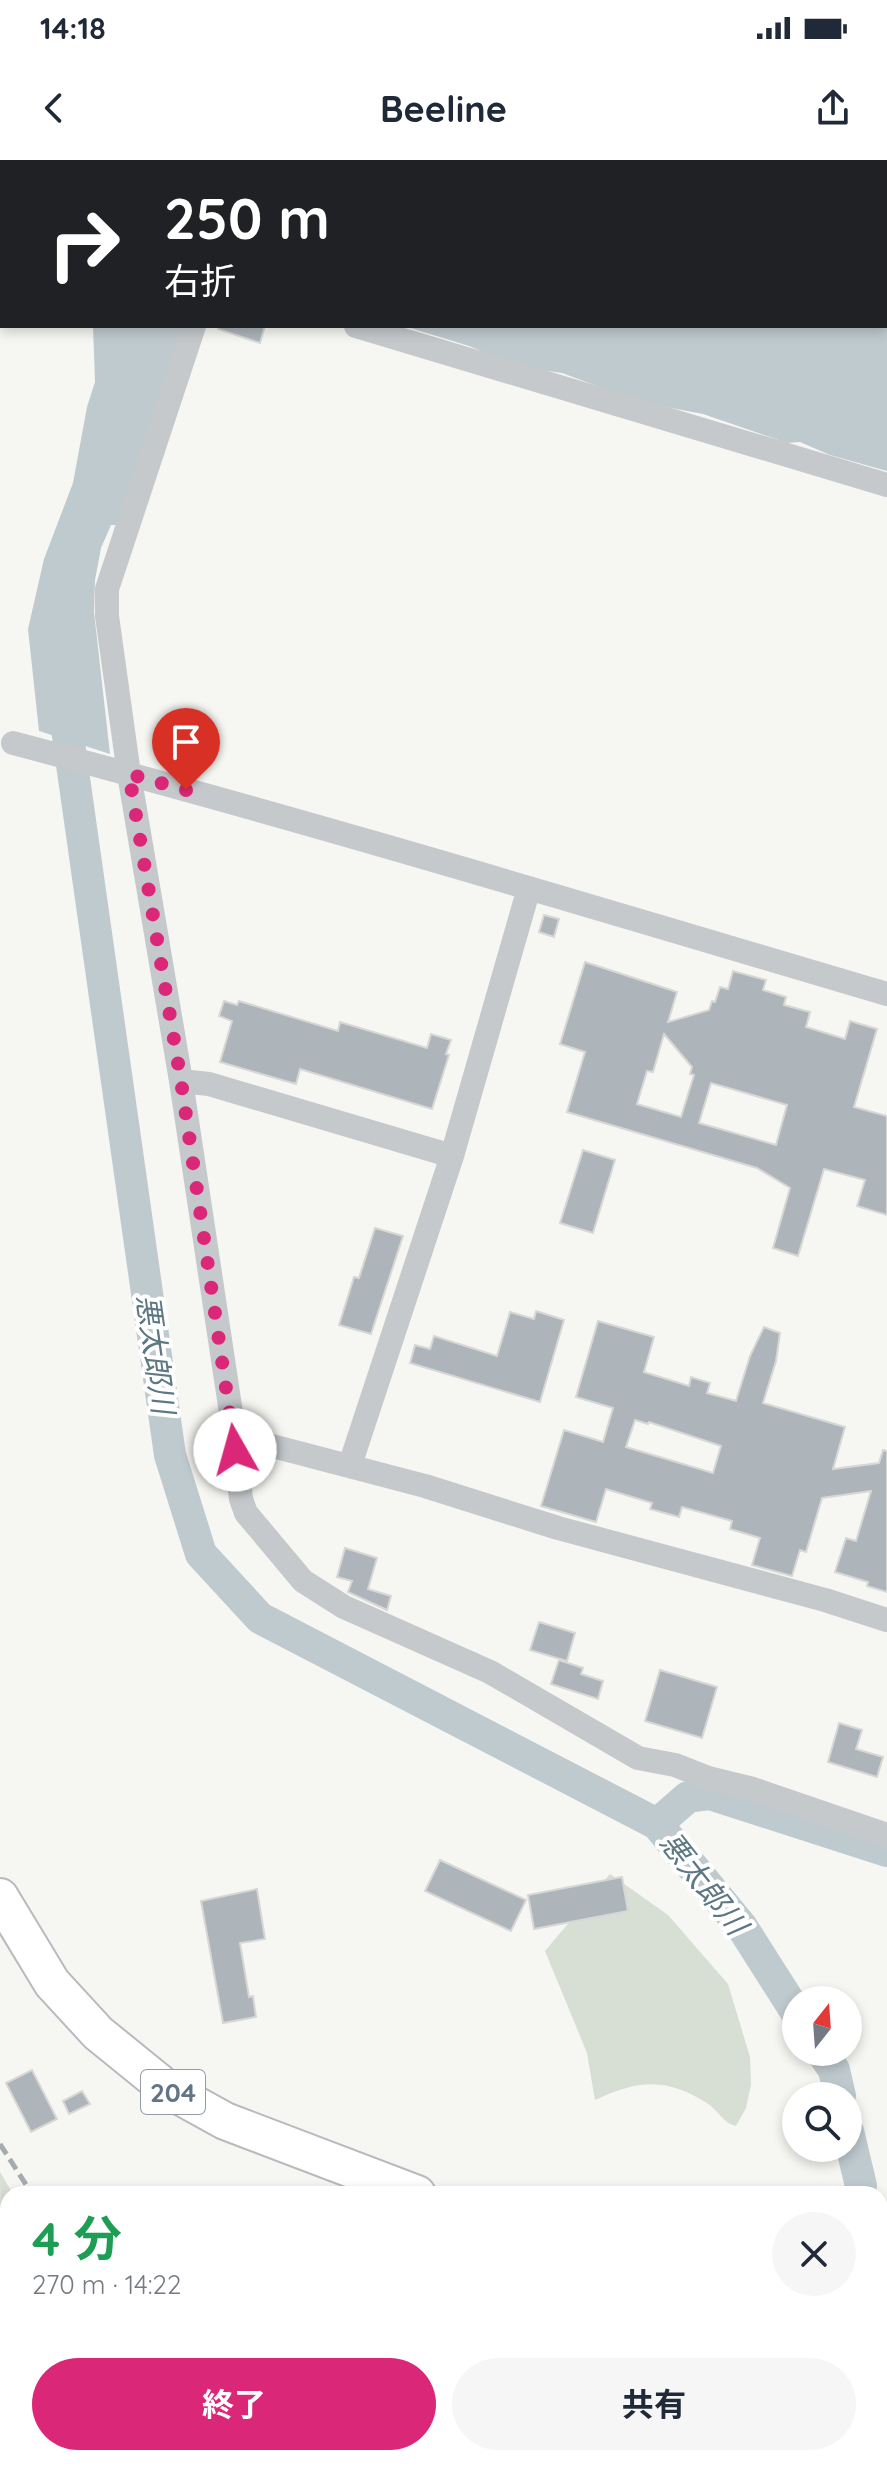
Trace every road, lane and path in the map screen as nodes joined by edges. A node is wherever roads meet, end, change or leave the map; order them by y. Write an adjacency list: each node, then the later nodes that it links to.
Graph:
1 (193, 328): 5 (street)
2 (363, 328): 3 (street)
3 (887, 485)
4 (13, 743): 5 (street)
5 (129, 774): 6 (street); 8 (street)
6 (529, 888): 7 (street); 9 (street)
7 (887, 994)
8 (181, 1081): 9 (street); 10 (street)
9 (452, 1156): 11 (street)
10 (233, 1426): 11 (street); 13 (street)
11 (350, 1465): 12 (street)
12 (887, 1620)
13 (887, 1835)
14 (0, 1897): 15 (highway, 204)
15 (396, 2186)

